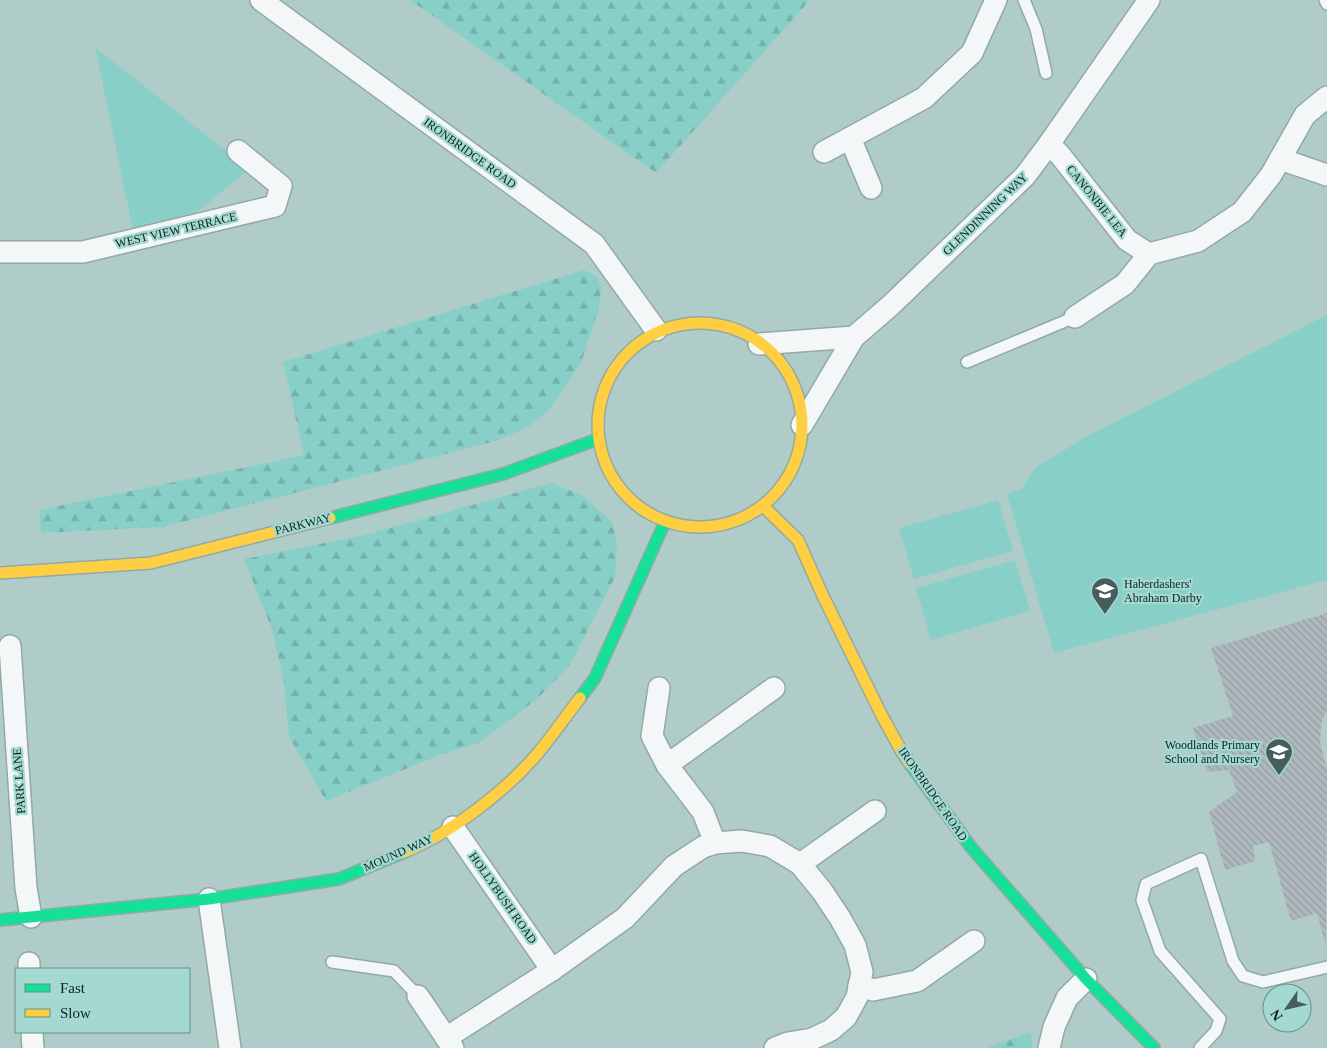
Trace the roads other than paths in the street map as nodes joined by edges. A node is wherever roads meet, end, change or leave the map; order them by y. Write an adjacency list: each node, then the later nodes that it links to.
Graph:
1 (261, 0): 19 (street, IRONBRIDGE ROAD)
2 (996, 0): 9 (street)
3 (1024, 0): 7 (lane)
4 (1148, 0): 10 (street, GLENDINNING WAY)
5 (1325, 0): 6 (lane)
6 (1327, 4)
7 (1046, 73)
8 (1327, 97): 13 (street)
9 (850, 138): 12 (street); 15 (street)
10 (1049, 144): 17 (street, CANONBIE LEA); 20 (street, GLENDINNING WAY)
11 (238, 151): 16 (street, WEST VIEW TERRACE)
12 (824, 152)
13 (1280, 159): 14 (street); 17 (street)
14 (1327, 175)
15 (871, 188)
16 (0, 252)
17 (1149, 254): 18 (street)
18 (1075, 317): 22 (lane)
19 (656, 330): 21 (main road); 24 (main road)
20 (854, 337): 21 (street); 23 (street, GLENDINNING WAY)
21 (759, 344): 23 (main road)
22 (967, 362)
23 (802, 425): 25 (main road)
24 (598, 439): 26 (main road); 27 (main road, PARKWAY)
25 (764, 507): 26 (main road); 43 (main road, IRONBRIDGE ROAD)
26 (664, 524): 33 (main road, MOUND WAY)
27 (0, 573)
28 (10, 646): 37 (street, PARK LANE)
29 (659, 688): 31 (street)
30 (774, 688): 31 (street)
31 (667, 765): 34 (street)
32 (875, 811): 35 (street)
33 (453, 826): 36 (main road, MOUND WAY); 42 (street, HOLLYBUSH ROAD)
34 (715, 843): 35 (street); 42 (street)
35 (800, 864): 44 (street)
36 (209, 899): 37 (main road, MOUND WAY); 49 (street)
37 (30, 917): 38 (main road, MOUND WAY)
38 (0, 920)
39 (974, 941): 44 (street)
40 (332, 962): 45 (lane)
41 (1327, 967): 53 (lane)
42 (552, 970): 47 (street)
43 (1086, 979): 51 (street); 52 (main road, IRONBRIDGE ROAD)
44 (859, 985): 50 (street)
45 (418, 996): 47 (street)
46 (32, 1033): 48 (street)
47 (450, 1043)
48 (33, 1048)
49 (230, 1048)
50 (775, 1048)
51 (1048, 1048)
52 (1154, 1048)
53 (1200, 1048)

